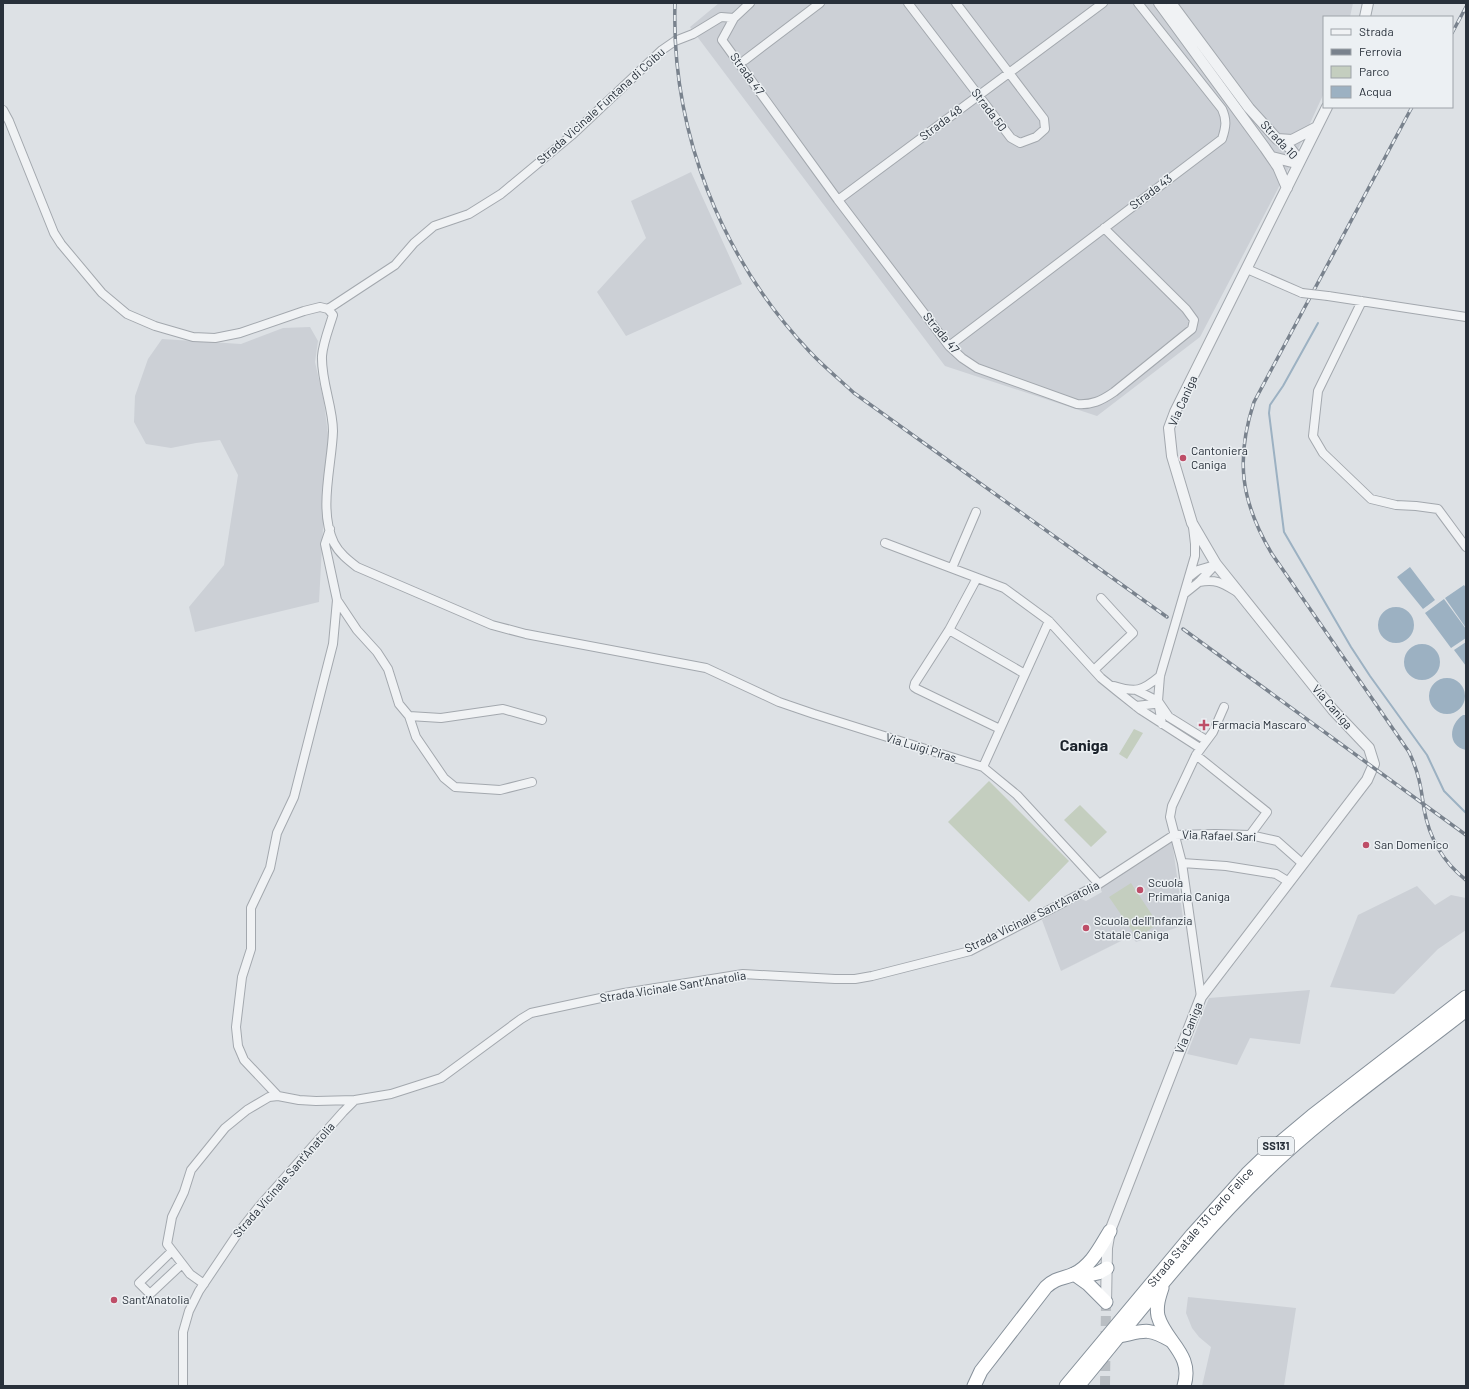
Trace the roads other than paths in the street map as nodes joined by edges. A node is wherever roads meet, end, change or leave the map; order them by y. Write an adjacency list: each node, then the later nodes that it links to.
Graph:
1 (750, 3): 11 (street, Strada 47)
2 (820, 3): 12 (street)
3 (908, 3): 14 (street, Strada 50)
4 (956, 3): 13 (street, Strada 50)
5 (1103, 3): 13 (street, Strada 48)
6 (1138, 3): 23 (street, Strada 43)
7 (1159, 3): 19 (street, Strada 10)
8 (1171, 3): 18 (street, Strada 10)
9 (1368, 3): 10 (street)
10 (1365, 16)
11 (734, 18): 22 (street, Strada 47); 26 (street, Strada Vicinale Funtana di Coibu)
12 (746, 60)
13 (1010, 73): 14 (street, Strada 48); 14 (street, Strada 50)
14 (978, 95): 22 (street, Strada 48)
15 (1326, 108): 17 (street, Via Caniga)
16 (3, 110): 26 (street)
17 (1317, 127): 18 (street); 20 (street, Via Caniga)
18 (1277, 139): 20 (street, Strada 10)
19 (1272, 157): 20 (street, Strada 10); 21 (street)
20 (1300, 161): 21 (street, Via Caniga)
21 (1287, 188): 24 (street, Via Caniga)
22 (838, 200): 28 (street, Strada 47)
23 (1104, 228): 28 (street, Strada 43); 28 (street, Strada 47)
24 (1247, 269): 25 (street, bridge); 30 (street, Via Caniga)
25 (1362, 301): 27 (street); 33 (street)
26 (328, 309): 31 (street)
27 (1466, 317)
28 (949, 346)
29 (976, 512): 35 (street)
30 (1192, 523): 34 (street, Via Caniga); 36 (street)
31 (330, 529): 42 (street); 59 (street, Via Luigi Piras)
32 (885, 542): 35 (street)
33 (1466, 547)
34 (1216, 564): 36 (street); 38 (street); 40 (street, Via Caniga)
35 (952, 568): 37 (street)
36 (1189, 576): 39 (street)
37 (977, 578): 43 (street); 44 (street)
38 (1199, 582): 39 (street); 40 (street)
39 (1184, 594): 47 (street)
40 (1242, 596): 64 (street, Via Caniga)
41 (1101, 598): 45 (street)
42 (336, 600): 53 (street); 71 (street)
43 (1049, 621): 45 (street); 46 (street)
44 (948, 630): 46 (street); 56 (street)
45 (1094, 670): 48 (street)
46 (1025, 674): 56 (street)
47 (1160, 676): 49 (street); 50 (street)
48 (1110, 686): 49 (street); 51 (street)
49 (1136, 690): 50 (street)
50 (1158, 701): 51 (street); 55 (street); 57 (street)
51 (1136, 706): 55 (street)
52 (1224, 707): 57 (street)
53 (408, 716): 54 (street); 60 (street)
54 (542, 720)
55 (1162, 724): 58 (street)
56 (1000, 729): 59 (street)
57 (1206, 740): 58 (street)
58 (1198, 752): 61 (street); 62 (street)
59 (983, 767): 66 (street, Via Luigi Piras)
60 (532, 782)
61 (1174, 835): 62 (street, Via Rafael Sari); 63 (street); 66 (street, Strada Vicinale Sant'Anatolia)
62 (1250, 835): 64 (street, Via Rafael Sari)
63 (1182, 863): 65 (street); 67 (street)
64 (1303, 864): 65 (street, Via Caniga)
65 (1289, 882): 67 (street, Via Caniga)
66 (1099, 884): 72 (street, Strada Vicinale Sant'Anatolia)
67 (1201, 997): 73 (street, Via Caniga)
68 (1466, 997): 70 (highway, Strada Statale 131 Carlo Felice / SS131)
69 (1466, 1010): 70 (highway, Strada Statale 131 Carlo Felice / SS131)
70 (1374, 1074): 74 (highway, Strada Statale 131 Carlo Felice / SS131)
71 (278, 1096): 72 (street, Strada Vicinale Sant'Anatolia); 75 (street)
72 (355, 1100): 80 (street, Strada Vicinale Sant'Anatolia)
73 (1110, 1231): 77 (street, Via Caniga); 78 (highway)
74 (1195, 1238): 79 (highway, Strada Statale 131 Carlo Felice / SS131); 86 (highway, Strada Statale 131 Carlo Felice / SS131)
75 (171, 1252): 76 (street); 76 (street)
76 (182, 1264): 80 (street)
77 (1107, 1268): 78 (highway); 81 (street, Via Caniga)
78 (1079, 1273): 81 (highway); 85 (highway)
79 (1164, 1283): 82 (highway, Strada Statale 131 Carlo Felice / SS131); 83 (highway)
80 (204, 1284): 84 (street, Strada Vicinale Sant'Anatolia)
81 (1106, 1303)
82 (1119, 1336): 83 (highway); 87 (highway, Strada Statale 131 Carlo Felice / SS131)
83 (1172, 1341): 88 (highway)
84 (183, 1386)
85 (974, 1386)
86 (1066, 1386)
87 (1078, 1386)
88 (1184, 1386)

